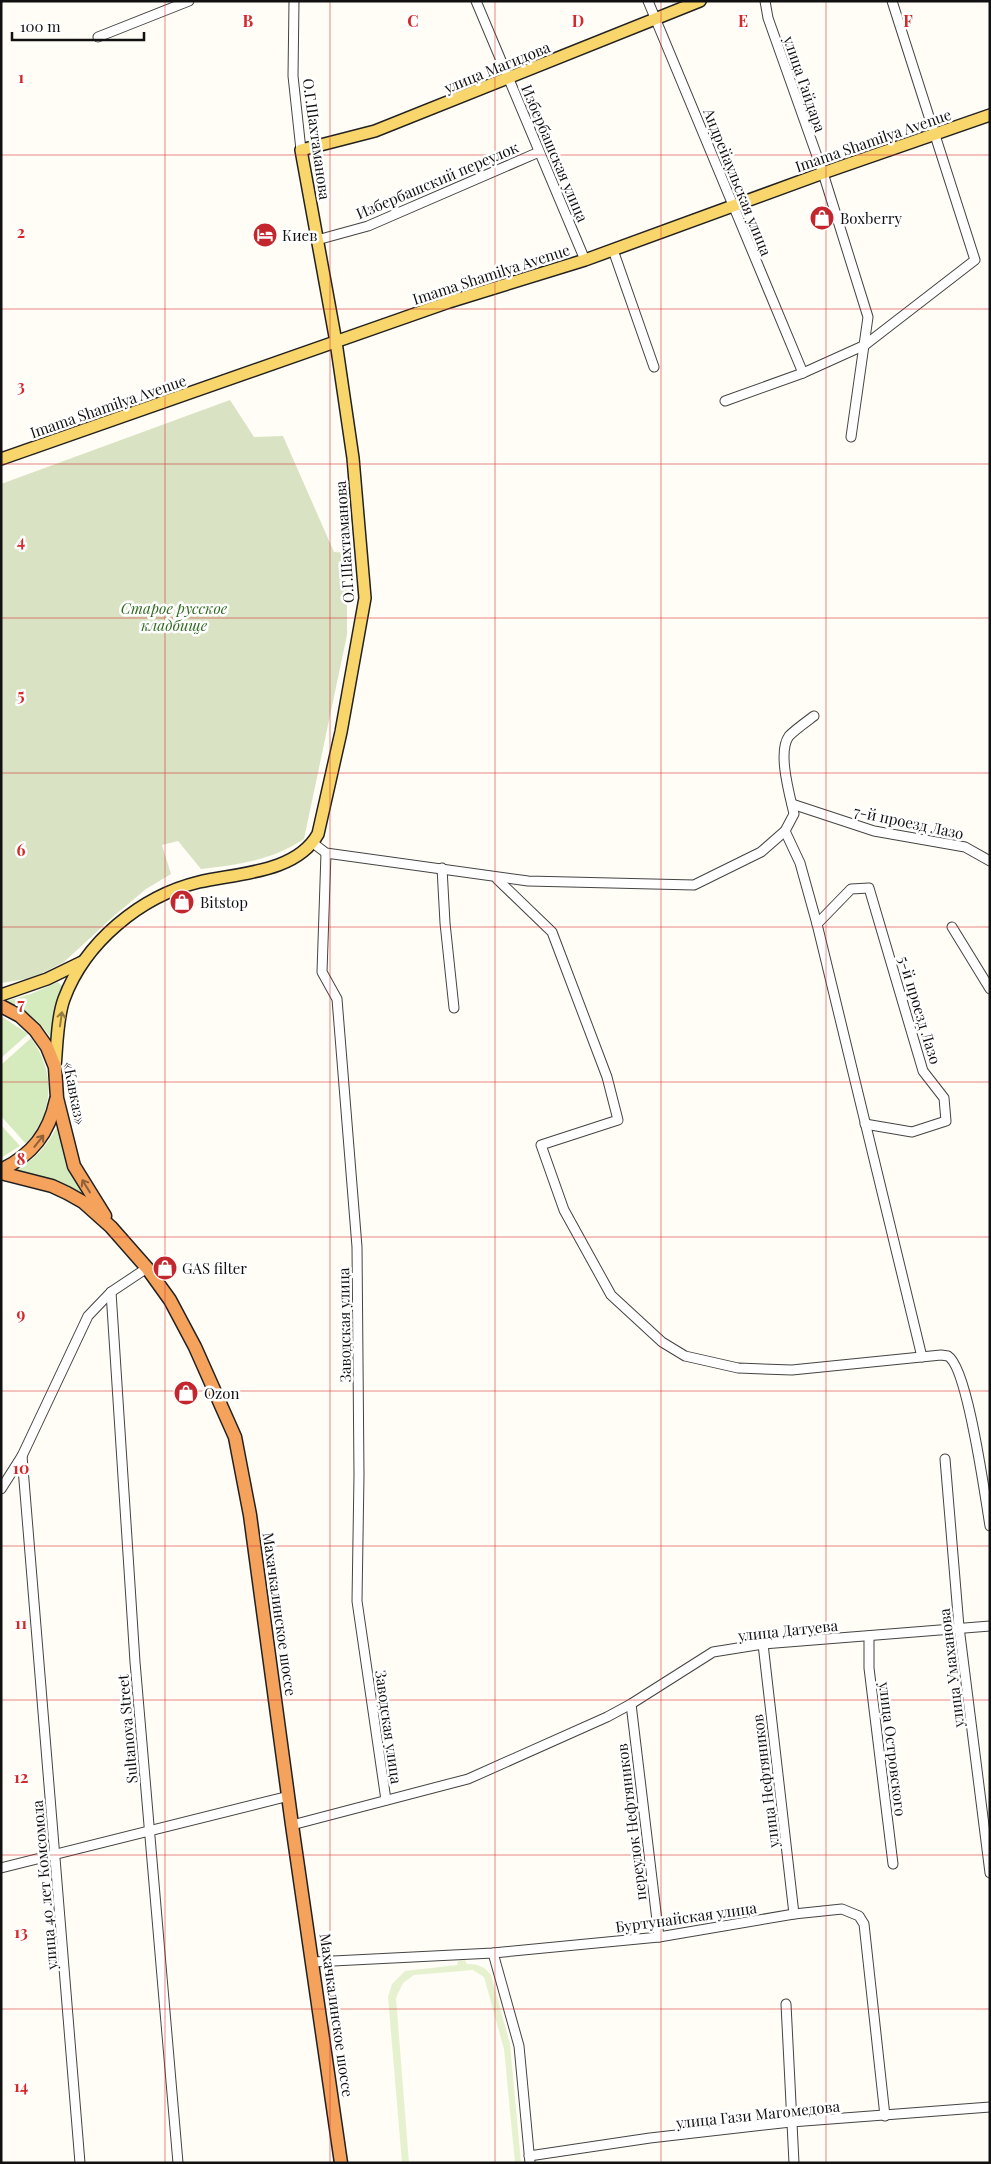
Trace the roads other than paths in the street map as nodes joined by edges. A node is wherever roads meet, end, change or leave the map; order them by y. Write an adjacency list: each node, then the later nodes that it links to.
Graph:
1 (189, 1): 9 (street)
2 (294, 1): 13 (street, О.Г.Шахтаманова)
3 (476, 1): 10 (street, Избербашская улица)
4 (648, 1): 8 (street, Андрейаульская улица)
5 (700, 1): 8 (main road, улица Магидова)
6 (765, 1): 15 (street, улица Гайдара)
7 (892, 1): 12 (street)
8 (656, 18): 10 (main road, улица Магидова); 16 (street, Андрейаульская улица)
9 (98, 36)
10 (509, 79): 13 (main road, улица Магидова); 14 (street, Избербашская улица)
11 (990, 115): 12 (main road, Imama Shamilya Avenue)
12 (936, 134): 15 (main road, Imama Shamilya Avenue); 21 (street)
13 (301, 150): 17 (main road, О.Г.Шахтаманова)
14 (539, 152): 17 (street, Избербашский переулок); 19 (street, Избербашская улица)
15 (823, 173): 16 (main road, Imama Shamilya Avenue); 21 (street, улица Гайдара)
16 (733, 206): 18 (main road, Imama Shamilya Avenue); 23 (street, Андрейаульская улица)
17 (316, 240): 20 (main road, О.Г.Шахтаманова)
18 (613, 250): 19 (main road, Imama Shamilya Avenue); 22 (street)
19 (586, 260): 20 (main road, Imama Shamilya Avenue)
20 (336, 342): 26 (main road, Imama Shamilya Avenue); 30 (main road, О.Г.Шахтаманова)
21 (865, 345): 23 (street); 25 (street, улица Гайдара)
22 (654, 367)
23 (803, 373): 24 (street)
24 (725, 401)
25 (851, 436)
26 (1, 458)
27 (814, 716): 28 (street)
28 (792, 804): 29 (street); 32 (street, 7-й проезд Лазо)
29 (785, 831): 34 (street); 35 (street)
30 (313, 843): 31 (street); 37 (main road)
31 (326, 853): 33 (street); 60 (street, Заводская улица)
32 (990, 861)
33 (442, 868): 34 (street); 41 (street)
34 (498, 878): 49 (street)
35 (817, 924): 44 (street); 44 (street, 5-й проезд Лазо)
36 (952, 927): 38 (street)
37 (82, 962): 39 (main road); 42 (main road, one-way to 37)
38 (990, 989)
39 (1, 995)
40 (1, 1006): 42 (highway, «Кавказ»)
41 (454, 1008)
42 (55, 1067): 43 (highway, «Кавказ»)
43 (57, 1098): 45 (highway, one-way to 43); 46 (highway, «Кавказ», one-way to 43)
44 (865, 1124): 49 (street)
45 (1, 1172): 46 (highway, Махачкалинское шоссе)
46 (111, 1227): 47 (highway, Махачкалинское шоссе)
47 (147, 1268): 48 (street); 59 (highway, Махачкалинское шоссе)
48 (111, 1292): 50 (street); 62 (street, Sultanova Street)
49 (922, 1357): 53 (street)
50 (22, 1456): 52 (street); 63 (street, улица 40 лет Комсомола)
51 (945, 1459): 55 (street, улица Умаханова)
52 (1, 1489)
53 (990, 1526)
54 (990, 1626): 55 (street, улица Датуева)
55 (959, 1627): 56 (street, улица Датуева); 66 (street, улица Умаханова)
56 (869, 1636): 57 (street, улица Датуева); 64 (street, улица Островского)
57 (763, 1644): 58 (street, улица Датуева); 67 (street, улица Нефтяников)
58 (631, 1704): 60 (street, улица Датуева); 68 (street, переулок Нефтяников)
59 (289, 1796): 61 (highway, Махачкалинское шоссе); 62 (street)
60 (386, 1800): 61 (street, улица Датуева)
61 (292, 1825): 70 (highway, Махачкалинское шоссе)
62 (150, 1832): 63 (street); 77 (street, Sultanova Street)
63 (55, 1854): 65 (street); 76 (street, улица 40 лет Комсомола)
64 (893, 1864)
65 (1, 1868)
66 (990, 1873)
67 (794, 1914): 68 (street, Буртунайская улица); 73 (street, Буртунайская улица)
68 (659, 1937): 69 (street, Буртунайская улица)
69 (493, 1953): 70 (street, Буртунайская улица); 75 (street)
70 (313, 1962): 78 (highway, Махачкалинское шоссе)
71 (786, 2004): 74 (street)
72 (990, 2107): 73 (street, улица Гази Магомедова)
73 (885, 2116): 74 (street, улица Гази Магомедова)
74 (791, 2122): 75 (street, улица Гази Магомедова); 79 (street)
75 (530, 2159)
76 (80, 2163)
77 (178, 2163)
78 (341, 2163)
79 (794, 2163)

